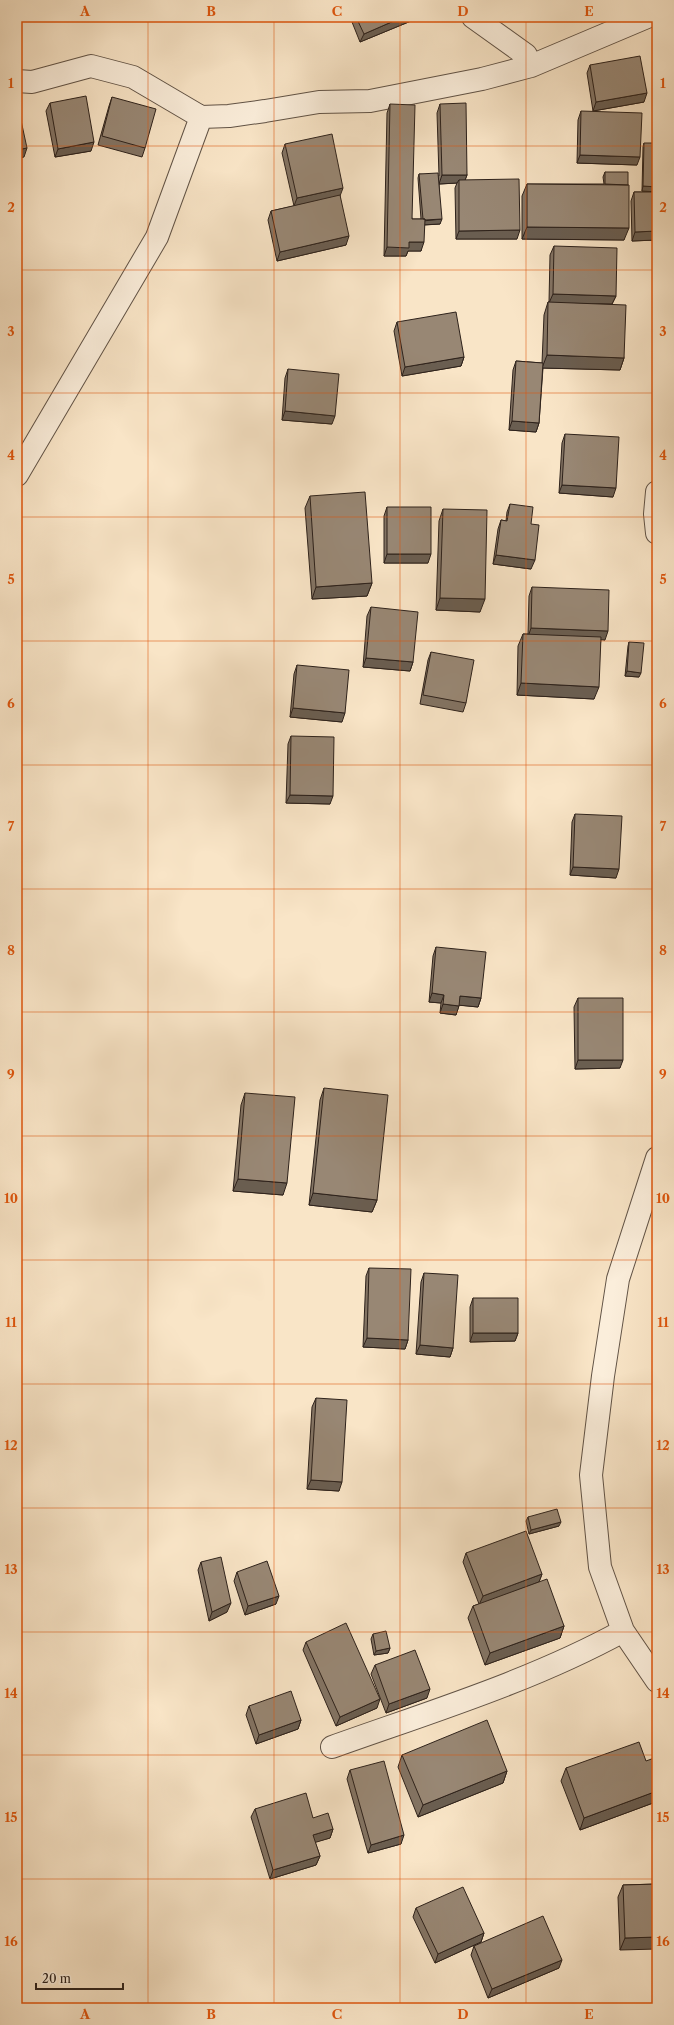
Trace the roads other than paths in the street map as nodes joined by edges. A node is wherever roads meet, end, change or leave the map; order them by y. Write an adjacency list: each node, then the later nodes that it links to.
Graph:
1 (473, 17): 3 (street)
2 (647, 17): 3 (street)
3 (531, 66): 5 (street)
4 (17, 81): 5 (street)
5 (201, 116): 6 (street)
6 (17, 475)
7 (657, 492): 8 (street)
8 (657, 532)
9 (657, 1158): 10 (street)
10 (624, 1631): 11 (street); 12 (street)
11 (657, 1681)
12 (332, 1747)

